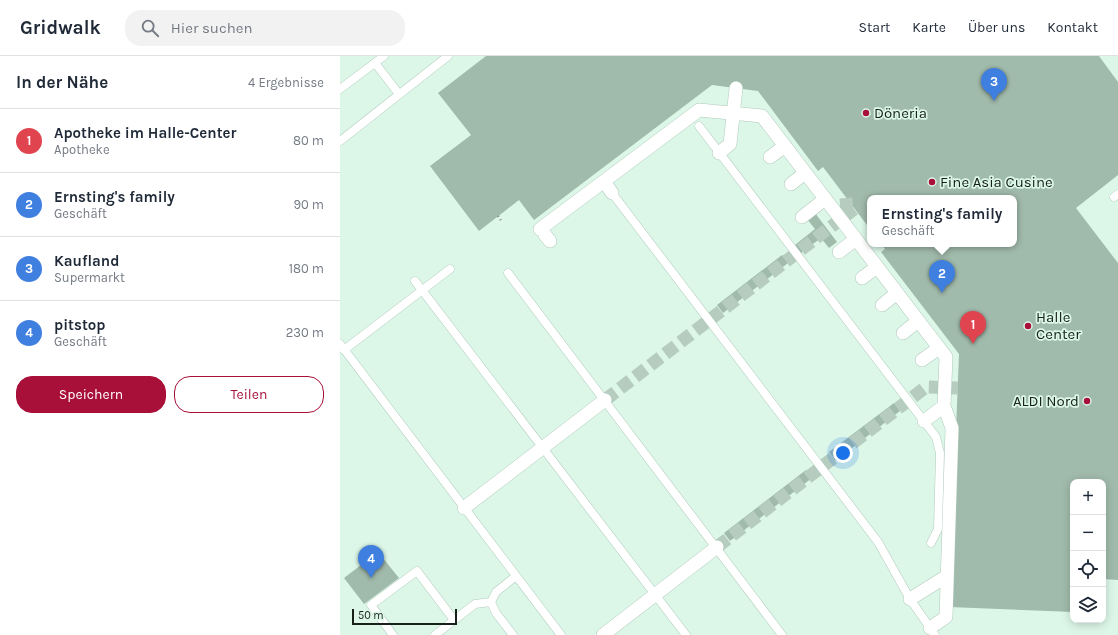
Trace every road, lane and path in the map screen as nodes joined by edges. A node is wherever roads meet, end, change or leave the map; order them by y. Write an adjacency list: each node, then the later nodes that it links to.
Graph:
1 (384, 56): 3 (lane)
2 (448, 56): 6 (lane)
3 (375, 63): 4 (lane); 6 (lane)
4 (340, 89)
5 (738, 91): 7 (street)
6 (399, 94): 9 (lane)
7 (733, 114): 10 (street); 11 (street); 14 (street)
8 (699, 126): 11 (lane)
9 (340, 141)
10 (785, 146): 12 (street); 13 (street)
11 (719, 153): 39 (lane)
12 (770, 157)
13 (805, 173): 15 (street); 17 (street)
14 (604, 181): 16 (street); 21 (street)
15 (790, 184)
16 (612, 193): 49 (lane)
17 (826, 199): 19 (street); 22 (street)
18 (498, 216): 20 (path)
19 (802, 217)
20 (502, 222)
21 (545, 235)
22 (856, 239): 23 (street); 24 (street)
23 (839, 252)
24 (877, 267): 27 (street); 30 (street)
25 (450, 269): 29 (lane)
26 (508, 272): 37 (lane)
27 (862, 278)
28 (415, 281): 29 (lane)
29 (422, 290): 34 (lane); 40 (lane)
30 (897, 293): 31 (street); 32 (street)
31 (882, 305)
32 (918, 321): 33 (street); 35 (street)
33 (903, 333)
34 (342, 347): 43 (lane)
35 (939, 348): 36 (street); 38 (street)
36 (922, 360)
37 (604, 400): 40 (street); 45 (lane)
38 (944, 406): 39 (street); 41 (street)
39 (924, 421): 41 (lane)
40 (543, 447): 43 (street); 48 (lane)
41 (945, 454): 42 (street)
42 (944, 496): 44 (lane); 47 (street)
43 (464, 508): 46 (lane)
44 (931, 543)
45 (717, 547): 48 (street); 59 (lane)
46 (516, 576): 50 (lane); 56 (lane)
47 (947, 576): 49 (street); 52 (street)
48 (655, 595): 57 (street); 58 (lane)
49 (910, 599): 52 (lane)
50 (491, 602): 51 (lane); 55 (lane)
51 (454, 620): 53 (lane); 54 (lane)
52 (933, 632)
53 (393, 635)
54 (435, 635)
55 (513, 635)
56 (561, 635)
57 (602, 635)
58 (686, 635)
59 (782, 635)

